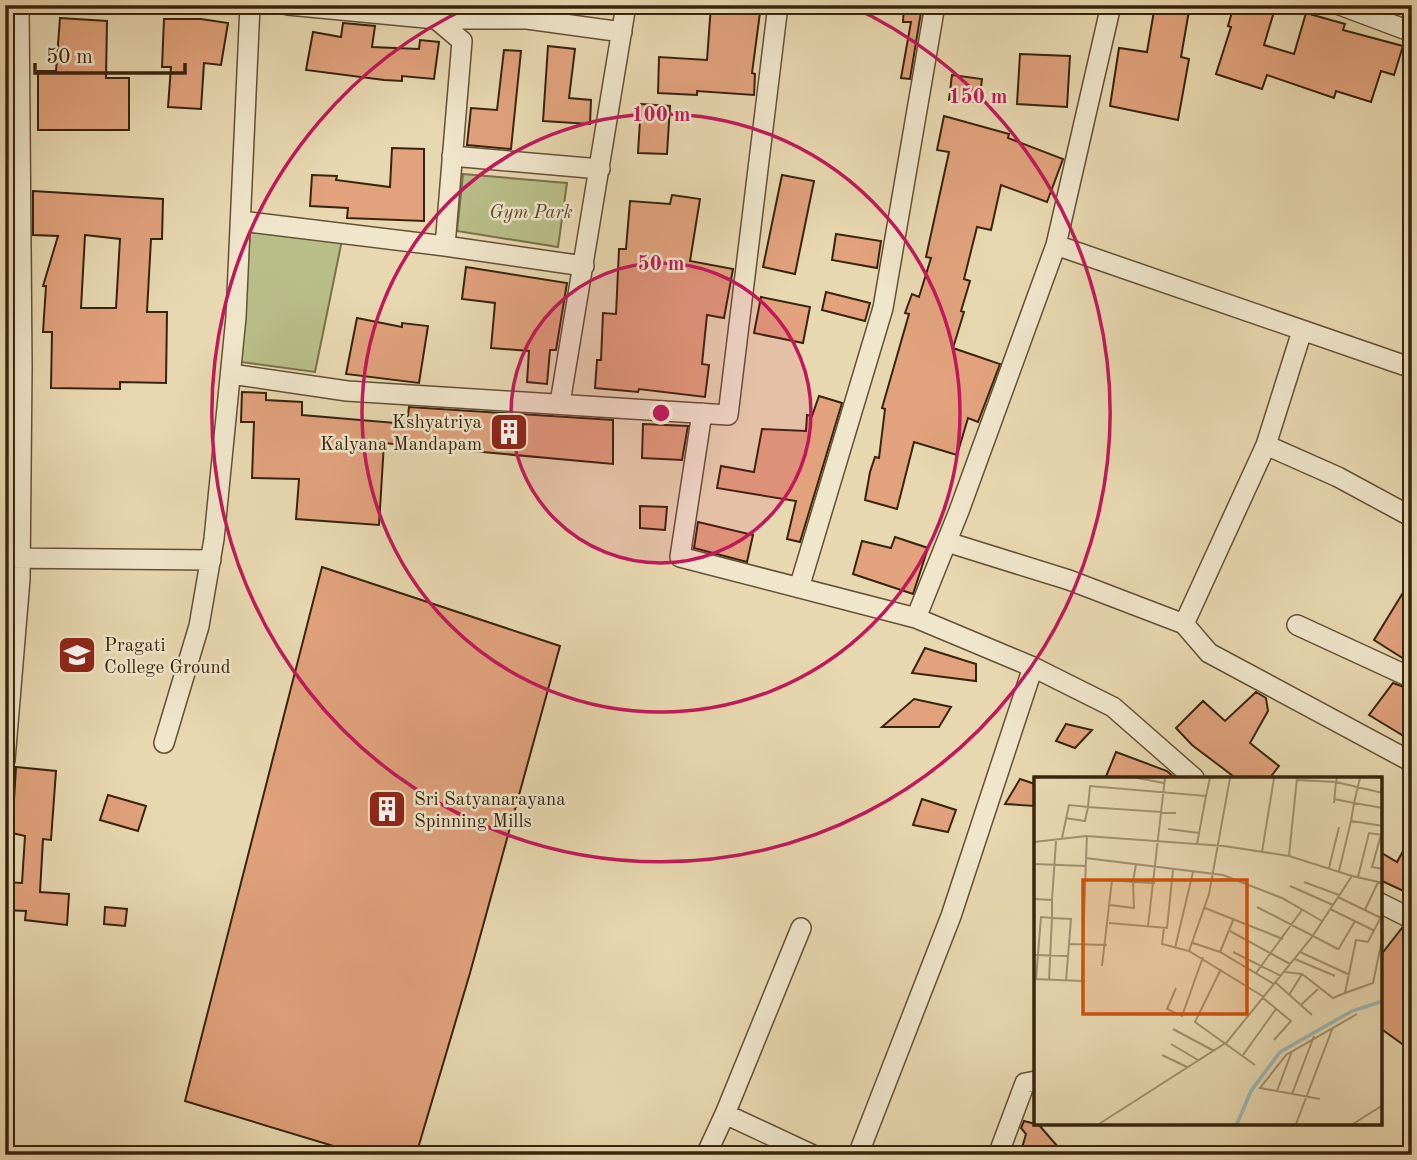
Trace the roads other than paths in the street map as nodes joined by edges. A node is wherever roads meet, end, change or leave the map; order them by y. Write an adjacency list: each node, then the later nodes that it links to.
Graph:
1 (19, 5): 26 (street)
2 (250, 5): 14 (street)
3 (288, 5): 9 (street)
4 (626, 5): 10 (street)
5 (778, 5): 22 (street)
6 (935, 5): 28 (street)
7 (1111, 5): 15 (street)
8 (1340, 5): 11 (street)
9 (437, 12): 10 (street); 12 (street)
10 (622, 32): 13 (street)
11 (1412, 32)
12 (452, 156): 13 (street); 16 (street)
13 (600, 169): 17 (street)
14 (240, 221): 16 (street); 20 (street)
15 (1056, 245): 18 (street); 25 (street)
16 (445, 246): 17 (street)
17 (584, 266): 21 (street)
18 (1302, 331): 19 (street); 23 (street)
19 (1412, 369)
20 (231, 374): 21 (street); 27 (street)
21 (560, 403): 22 (street)
22 (702, 413): 28 (street)
23 (1266, 445): 24 (street); 30 (street)
24 (1412, 517)
25 (947, 542): 29 (street); 30 (street)
26 (13, 558): 27 (street); 35 (street)
27 (211, 560): 34 (street)
28 (799, 588): 29 (street)
29 (916, 618): 32 (street)
30 (1184, 624): 36 (street)
31 (1297, 625): 33 (street)
32 (1032, 667): 37 (street); 45 (street)
33 (1412, 678)
34 (164, 743)
35 (5, 760)
36 (1412, 762)
37 (1188, 777)
38 (1382, 904): 39 (street)
39 (1412, 919)
40 (801, 928): 42 (street)
41 (1034, 1081): 46 (street)
42 (725, 1114): 43 (street); 44 (street)
43 (706, 1155)
44 (813, 1155)
45 (858, 1155)
46 (998, 1155)

